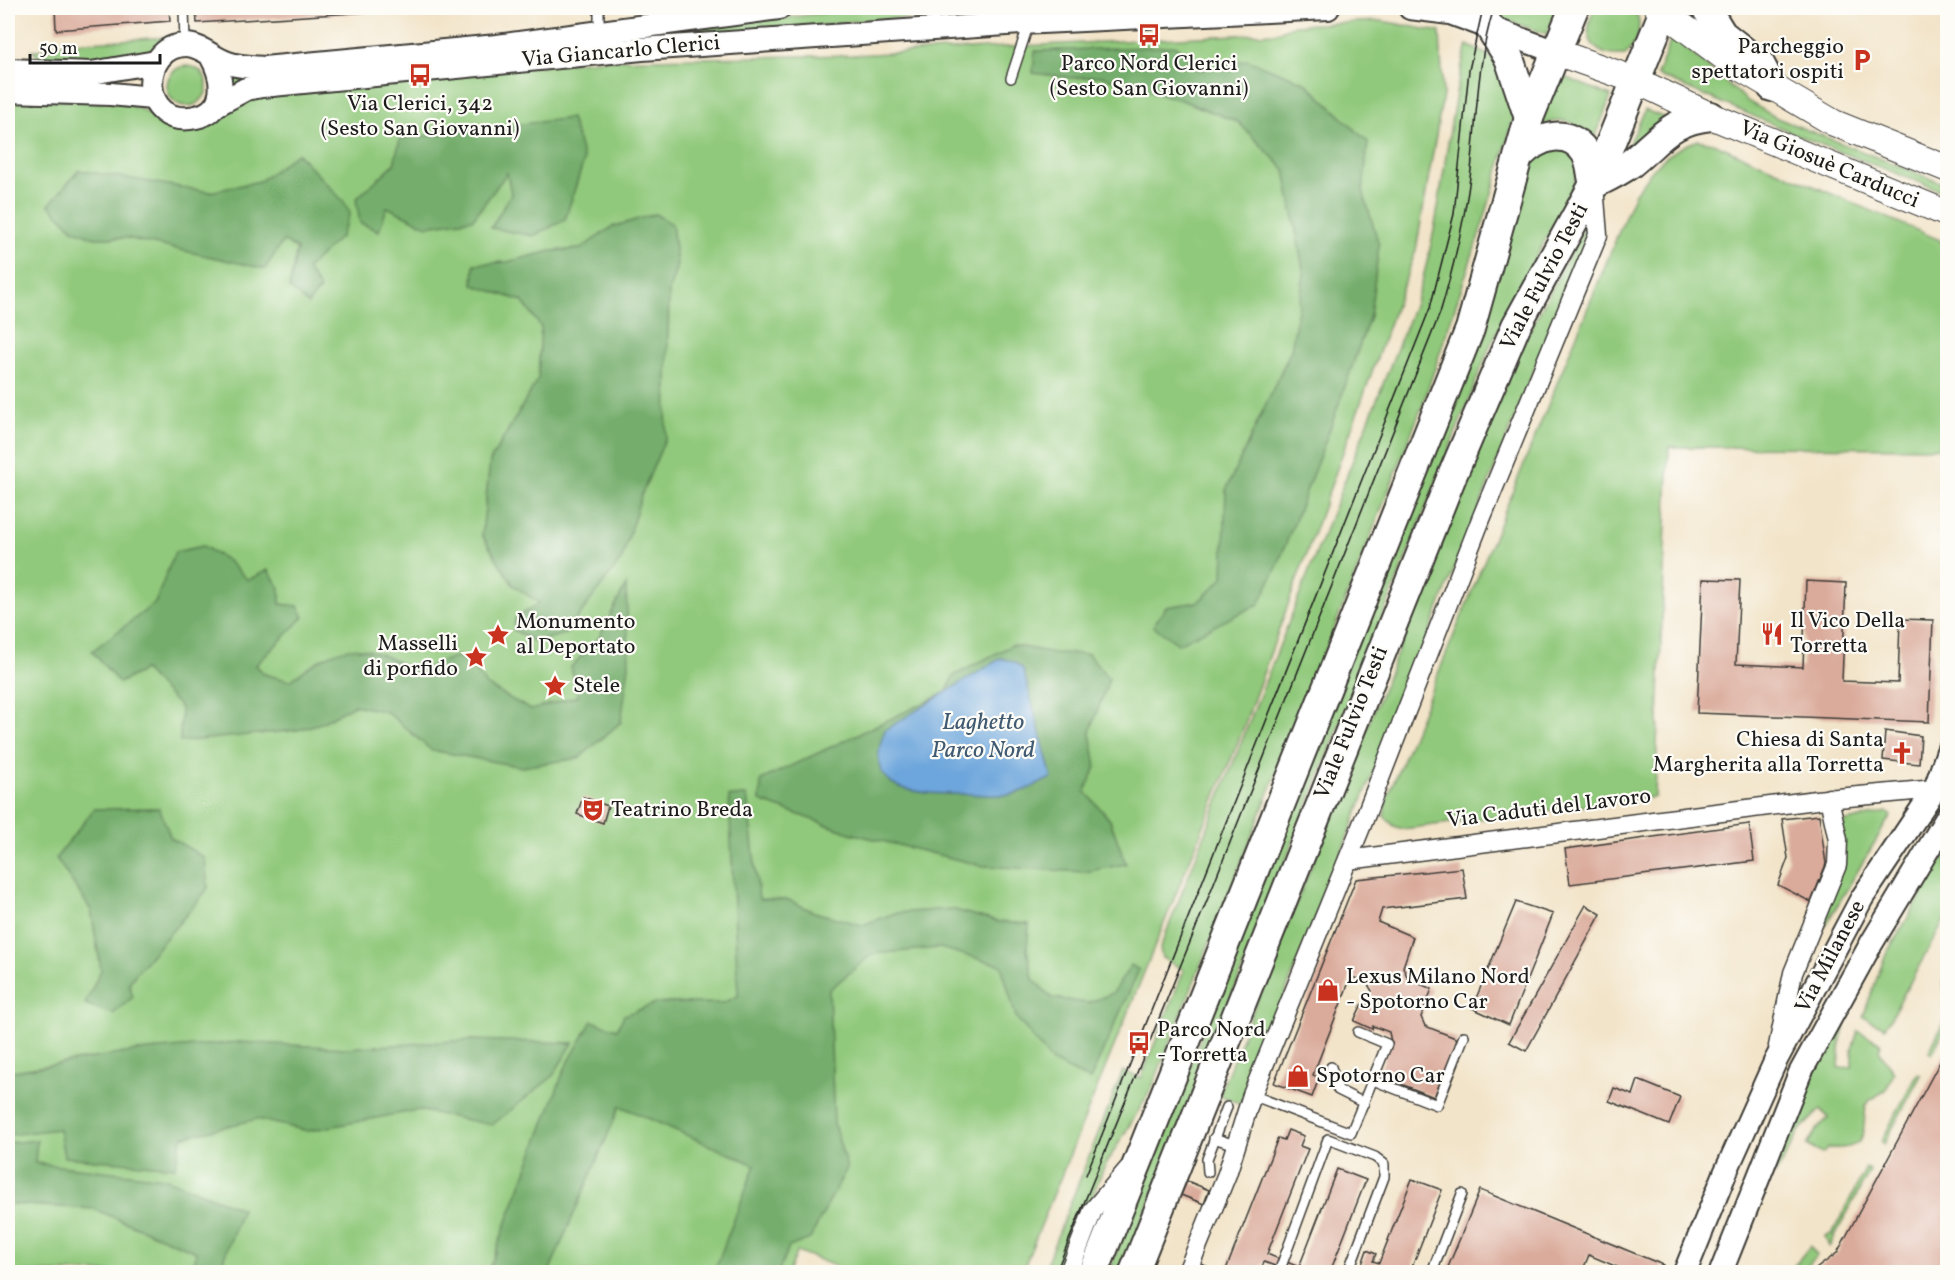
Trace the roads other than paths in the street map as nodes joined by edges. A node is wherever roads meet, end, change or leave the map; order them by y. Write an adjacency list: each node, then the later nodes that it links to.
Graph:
1 (184, 8): 13 (lane)
2 (769, 8): 10 (street, Via Giancarlo Clerici)
3 (997, 8): 11 (street, Via Giancarlo Clerici)
4 (1051, 8): 11 (street)
5 (1328, 8): 11 (street, Via Giancarlo Clerici)
6 (1410, 8): 12 (street)
7 (1575, 8): 14 (main road, Viale Fulvio Testi)
8 (1706, 8): 20 (main road)
9 (1663, 9): 19 (main road, Viale Fulvio Testi); 20 (main road, Via Giosuè Carducci)
10 (599, 19): 15 (street, Via Giancarlo Clerici)
11 (1029, 23): 18 (lane); 23 (street, Via Giancarlo Clerici)
12 (1489, 26): 14 (street); 25 (main road)
13 (185, 45): 15 (street); 16 (street)
14 (1556, 52): 19 (main road); 25 (main road, Viale Fulvio Testi)
15 (212, 56): 23 (street)
16 (156, 62): 17 (street); 22 (street)
17 (8, 70)
18 (1011, 78)
19 (1635, 80): 24 (main road, Via Giosuè Carducci); 28 (main road, Viale Fulvio Testi)
20 (1772, 87): 27 (main road, Via Giosuè Carducci)
21 (8, 91): 22 (street)
22 (152, 98): 23 (street)
23 (218, 104)
24 (1711, 116): 28 (main road); 29 (main road, Via Giosuè Carducci)
25 (1529, 118): 26 (main road, Viale Fulvio Testi)
26 (1520, 155): 28 (main road); 45 (main road, Viale Fulvio Testi)
27 (1947, 169)
28 (1594, 184): 34 (street, Viale Fulvio Testi); 51 (main road, Viale Fulvio Testi)
29 (1947, 214)
30 (1947, 751): 31 (street, Via Milanese)
31 (1941, 792): 32 (street, Via Caduti del Lavoro); 37 (street, Via Milanese)
32 (1829, 798): 34 (street, Via Caduti del Lavoro); 37 (street)
33 (1947, 816): 56 (street, Via Milanese)
34 (1348, 860): 40 (street, Viale Fulvio Testi)
35 (1358, 1032): 39 (lane)
36 (1464, 1036): 39 (lane)
37 (1775, 1062): 55 (street, Via Milanese)
38 (1331, 1067): 41 (lane)
39 (1373, 1080): 41 (lane)
40 (1252, 1095): 41 (lane); 44 (street, Viale Fulvio Testi)
41 (1364, 1103)
42 (1227, 1107): 43 (lane)
43 (1215, 1138): 44 (lane); 46 (lane)
44 (1235, 1145): 48 (street, Viale Fulvio Testi)
45 (1141, 1154): 49 (street, Viale Fulvio Testi); 50 (main road, Viale Fulvio Testi)
46 (1208, 1172)
47 (1462, 1194): 54 (lane)
48 (1195, 1270)
49 (1069, 1272)
50 (1094, 1272)
51 (1134, 1272)
52 (1279, 1272): 53 (lane)
53 (1348, 1272)
54 (1432, 1272)
55 (1685, 1272)
56 (1721, 1272)

